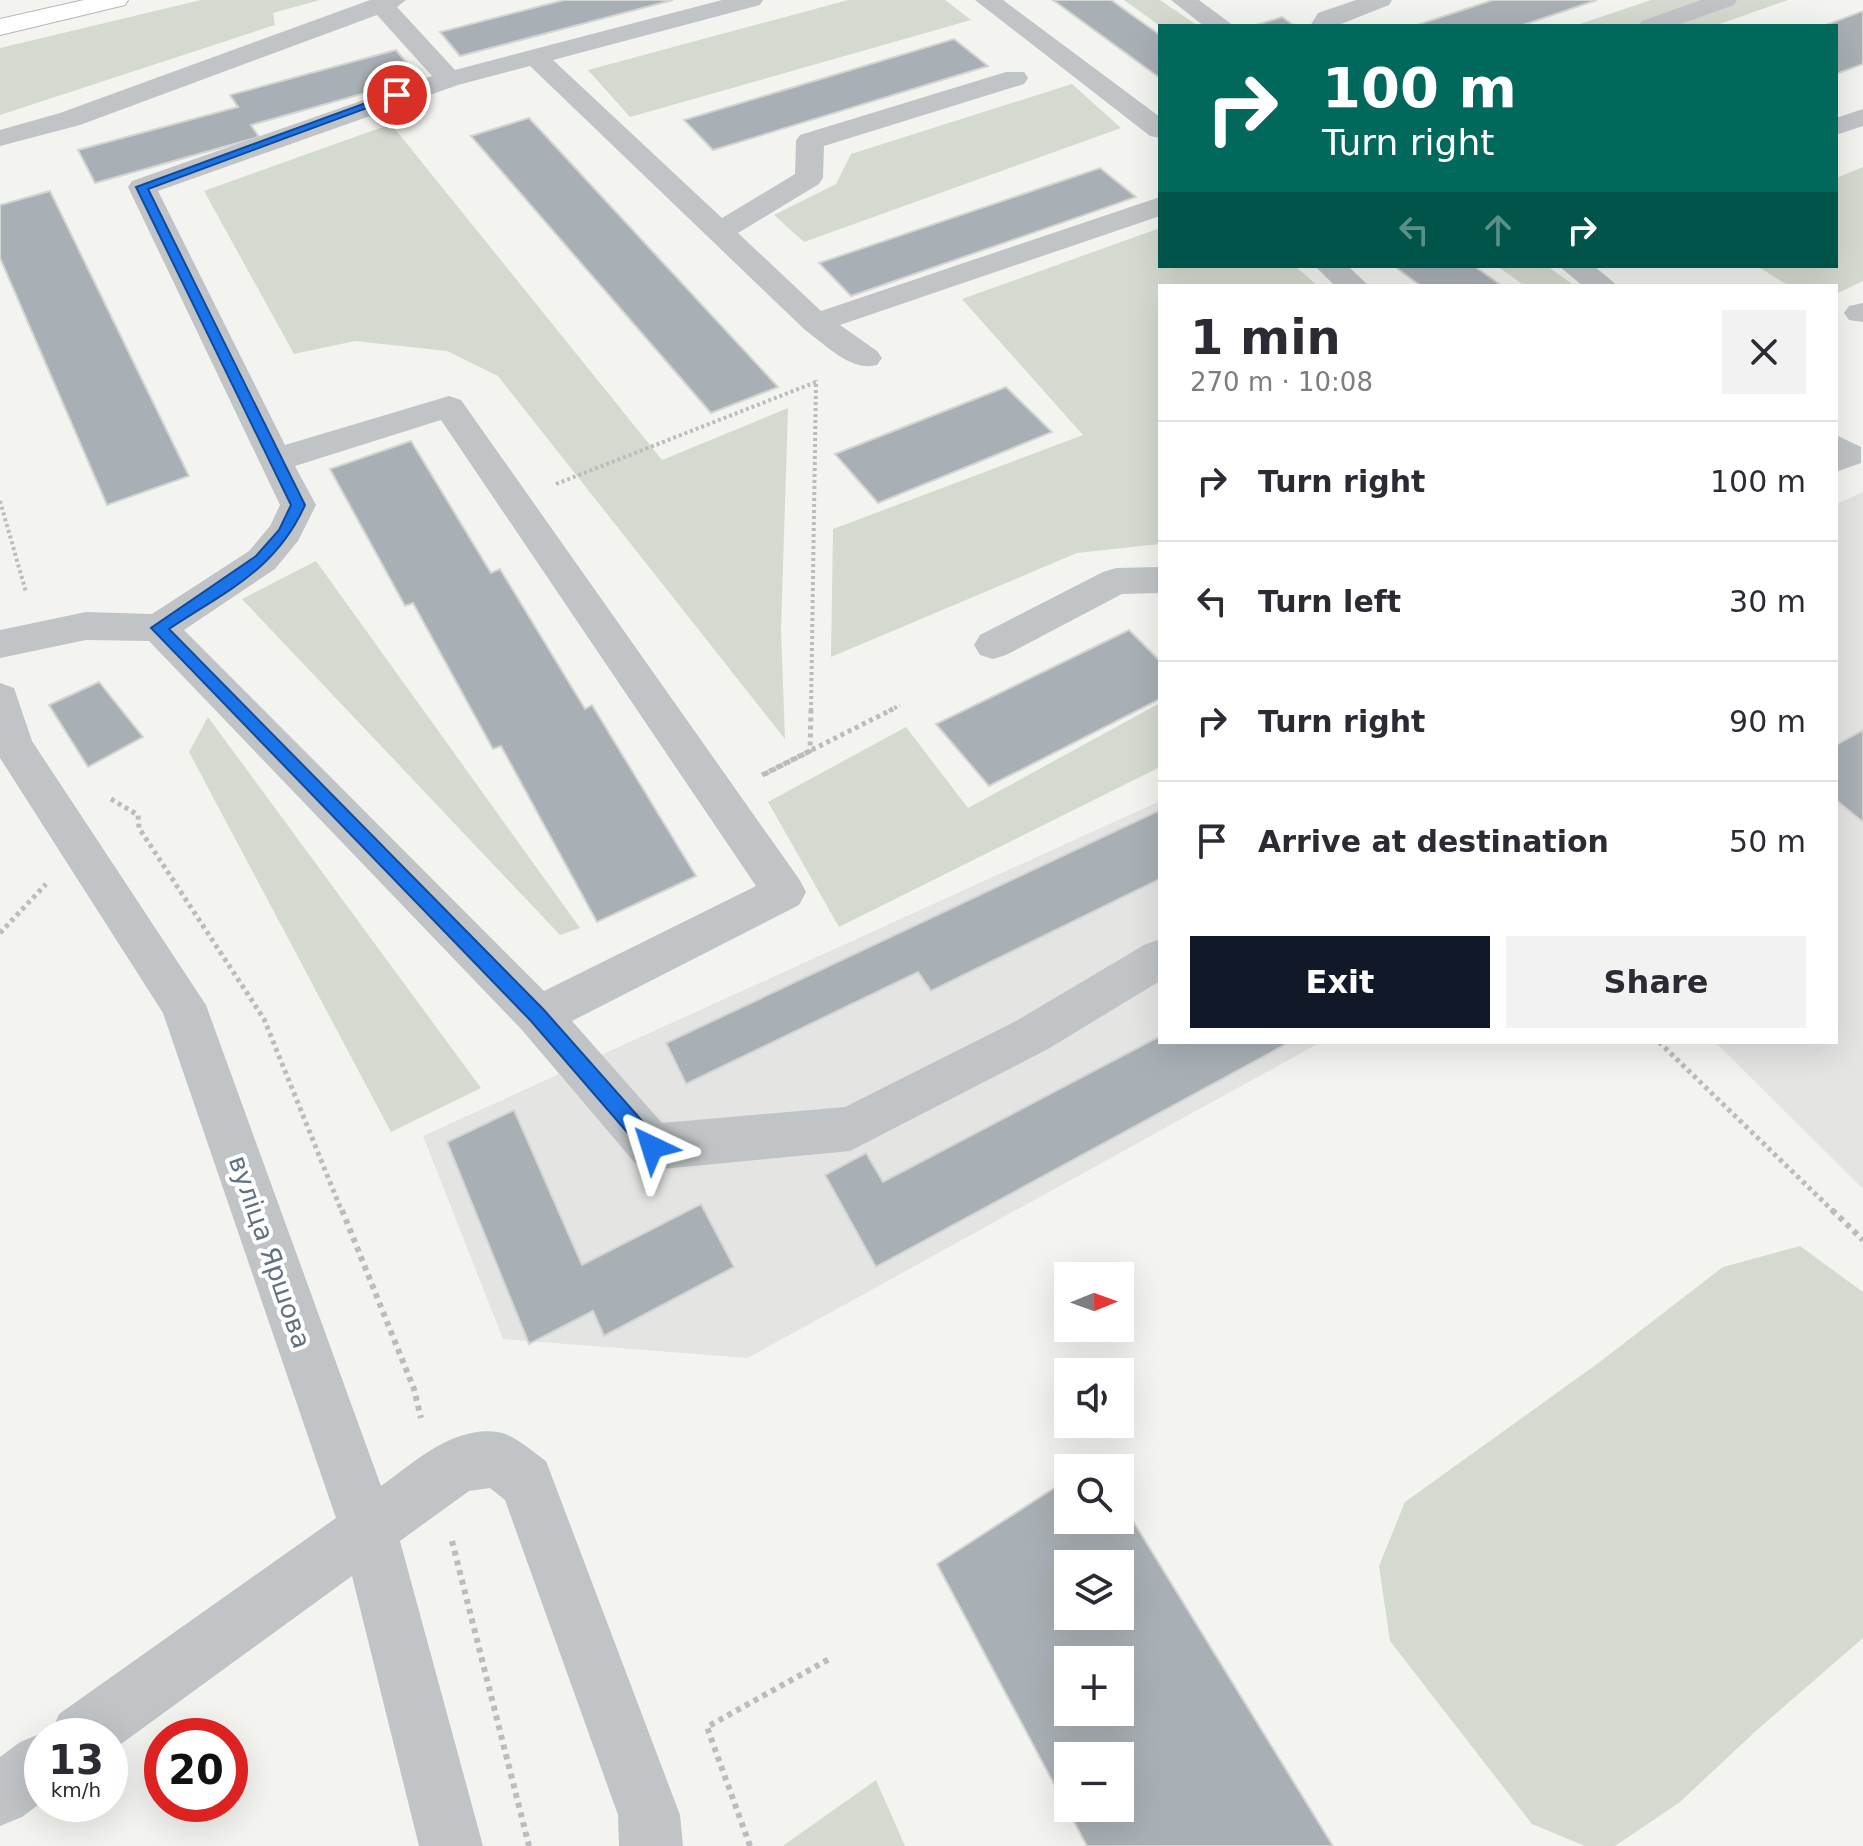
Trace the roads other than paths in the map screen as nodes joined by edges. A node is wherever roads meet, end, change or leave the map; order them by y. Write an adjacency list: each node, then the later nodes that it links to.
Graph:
1 (116, 0): 11 (main road)
2 (751, 0): 12 (street)
3 (987, 0): 17 (street)
4 (1183, 0): 8 (street)
5 (1380, 0): 9 (street)
6 (1725, 0): 10 (street)
7 (387, 2): 14 (street); 18 (street)
8 (1218, 24)
9 (1324, 24)
10 (1657, 24)
11 (0, 27)
12 (535, 57): 14 (street); 20 (street)
13 (1015, 78): 20 (street)
14 (449, 79): 28 (street)
15 (1863, 117): 16 (street)
16 (1838, 126)
17 (1158, 128)
18 (0, 138)
19 (1158, 207): 25 (street)
20 (720, 232): 25 (street)
21 (1332, 268): 23 (street)
22 (1577, 268): 24 (street)
23 (1352, 284)
24 (1600, 284)
25 (816, 323): 26 (street)
26 (866, 358)
27 (1838, 447): 29 (street)
28 (275, 460): 31 (street); 36 (street)
29 (1838, 460)
30 (1158, 580): 33 (street)
31 (159, 628): 32 (street); 36 (street)
32 (0, 644)
33 (993, 645)
34 (4, 731): 37 (street, вуліца Яршова)
35 (1158, 959): 36 (street)
36 (538, 1016)
37 (368, 1528): 38 (street); 41 (street, вуліца Яршова); 42 (street)
38 (106, 1718)
39 (24, 1777): 40 (street)
40 (0, 1795)
41 (451, 1846)
42 (651, 1846)

